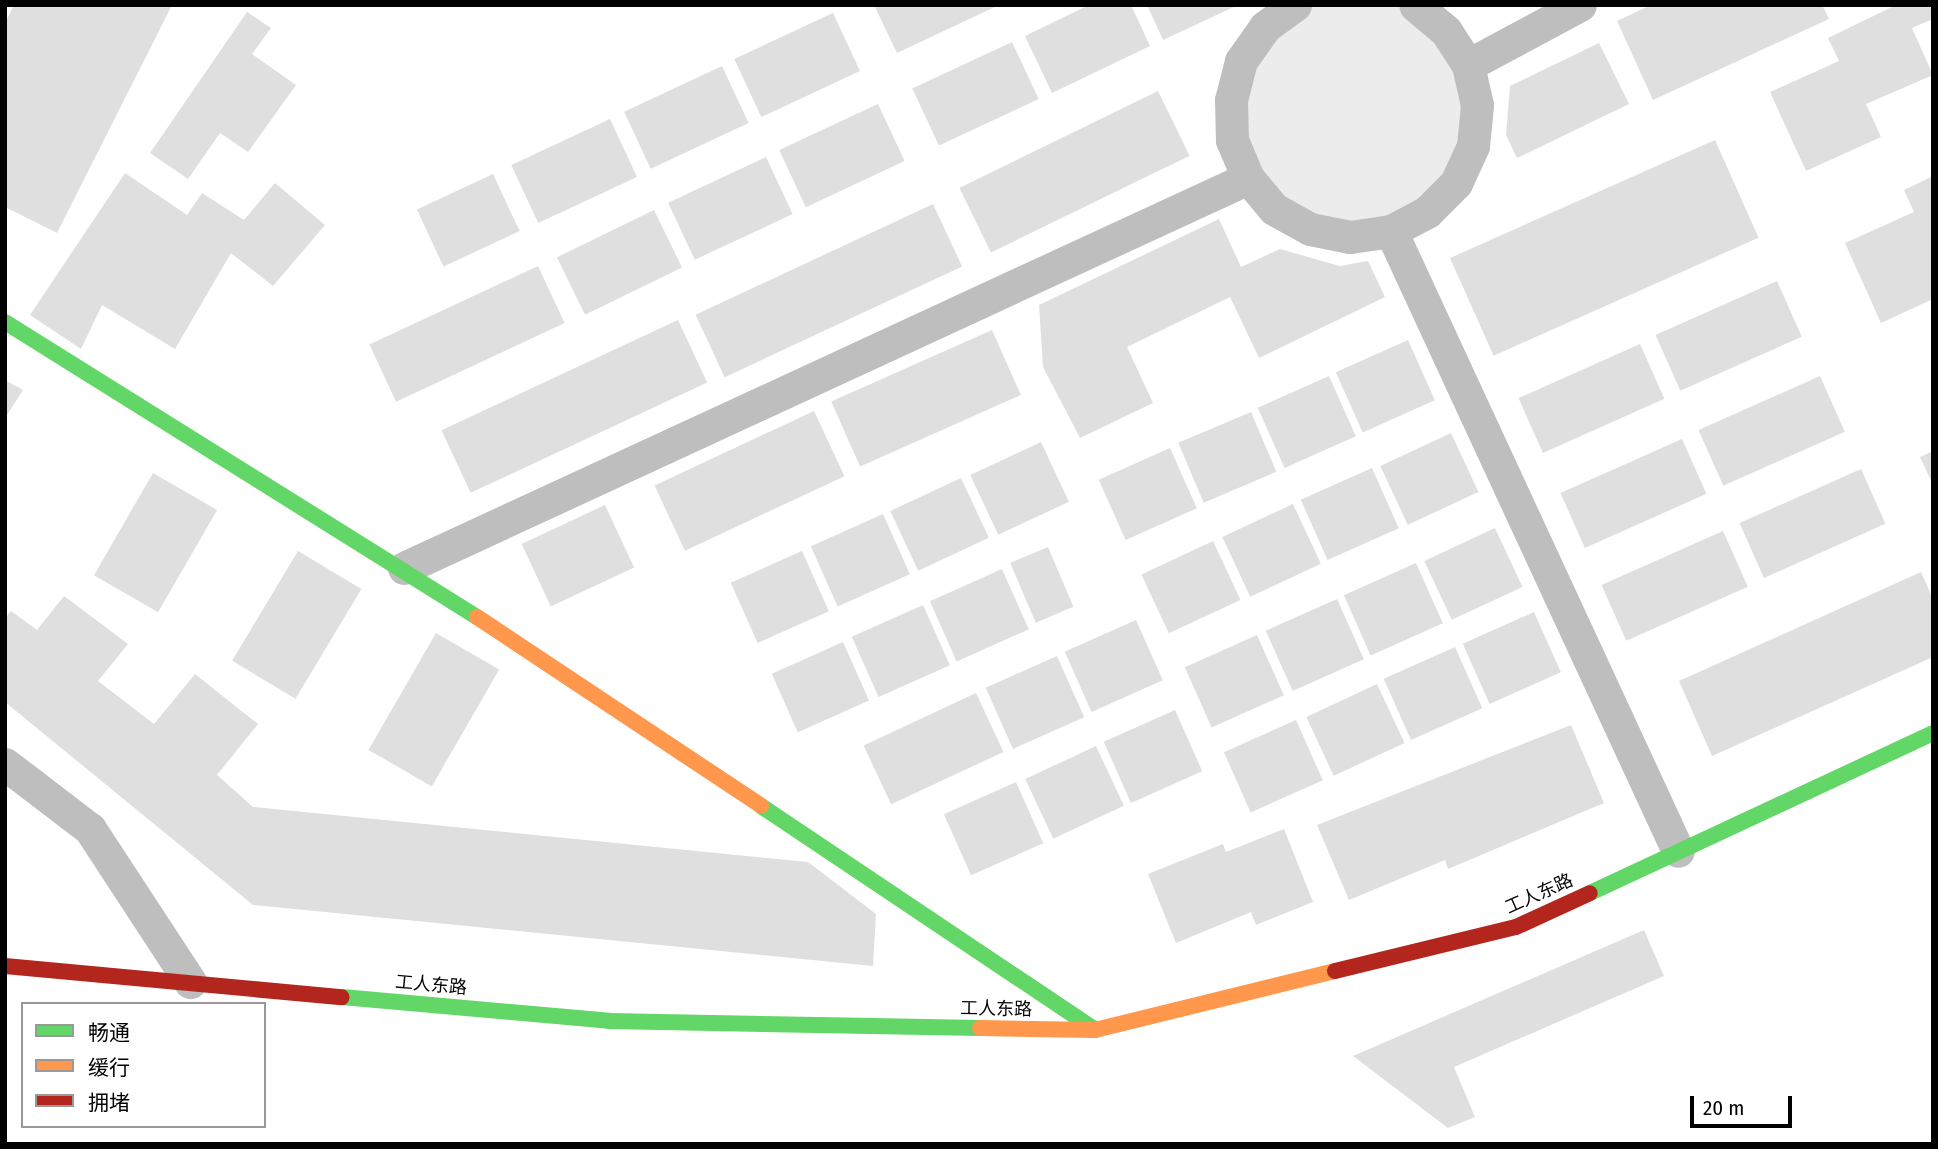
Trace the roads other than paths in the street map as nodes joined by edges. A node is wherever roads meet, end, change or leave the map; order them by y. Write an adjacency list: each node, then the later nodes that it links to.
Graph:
1 (1295, 5): 5 (street)
2 (1415, 5): 4 (street)
3 (1580, 5): 4 (street)
4 (1468, 65): 6 (street)
5 (1248, 178): 6 (street); 8 (street)
6 (1391, 231): 11 (street)
7 (5, 322): 8 (main road)
8 (404, 568): 14 (main road)
9 (1933, 733): 11 (main road, 工人东路)
10 (5, 764): 13 (street)
11 (1678, 851): 14 (main road, 工人东路)
12 (5, 966): 13 (main road, 工人东路)
13 (190, 982): 14 (main road, 工人东路)
14 (1095, 1030)

